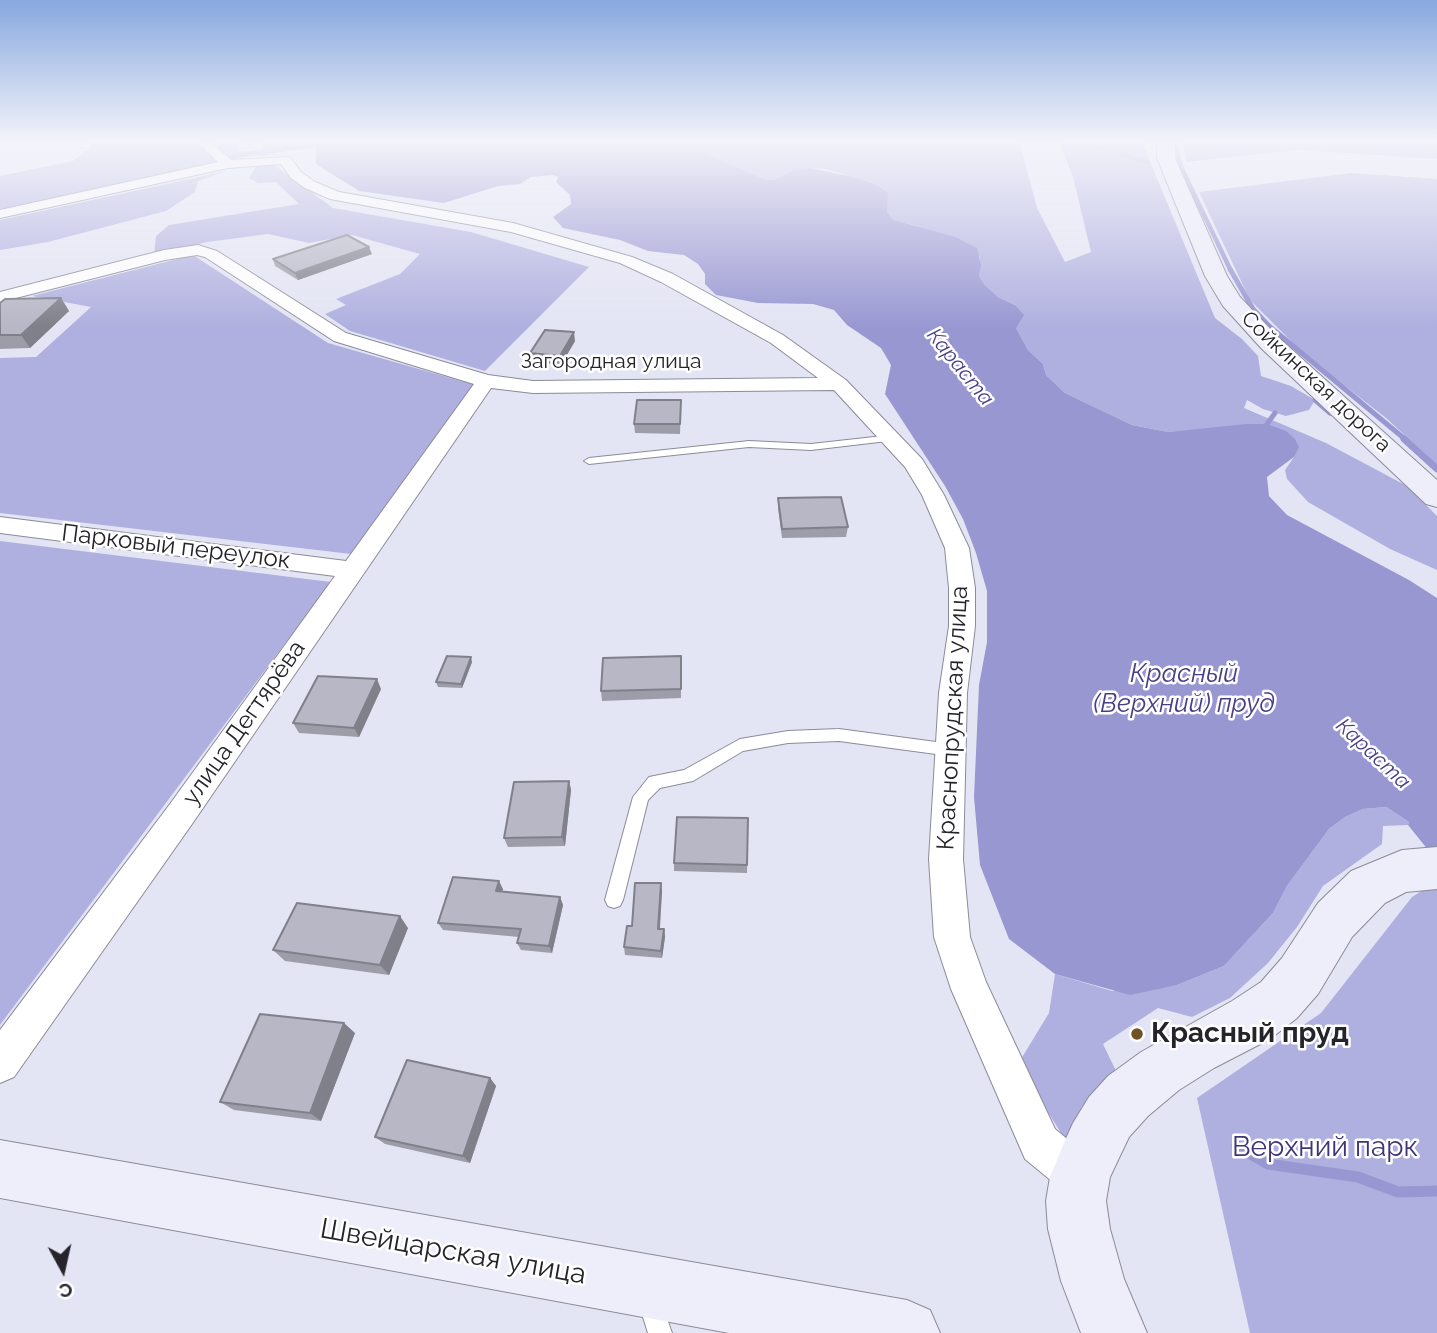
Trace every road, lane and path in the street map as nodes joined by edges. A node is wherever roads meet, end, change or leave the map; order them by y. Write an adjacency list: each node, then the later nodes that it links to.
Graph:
1 (54, 202): 4 (street)
2 (370, 202): 7 (street, Краснопрудская улица)
3 (1185, 202): 10 (main road, Сойкинская дорога)
4 (0, 214)
5 (0, 297): 6 (street, Загородная улица)
6 (486, 381): 7 (street, Загородная улица); 12 (street, улица Дегтярёва)
7 (839, 384): 8 (street, Краснопрудская улица)
8 (892, 438): 9 (lane); 13 (street, Краснопрудская улица)
9 (590, 461)
10 (1437, 497)
11 (0, 525): 12 (street, Парковый переулок)
12 (351, 570): 16 (street, улица Дегтярёва)
13 (951, 750): 15 (lane); 18 (street, Краснопрудская улица)
14 (1433, 868): 18 (main road)
15 (614, 900)
16 (0, 1063)
17 (0, 1169): 19 (main road, Швейцарская улица)
18 (1080, 1177): 21 (main road)
19 (653, 1310): 20 (main road, Швейцарская улица)
20 (907, 1333)
21 (1114, 1333)

